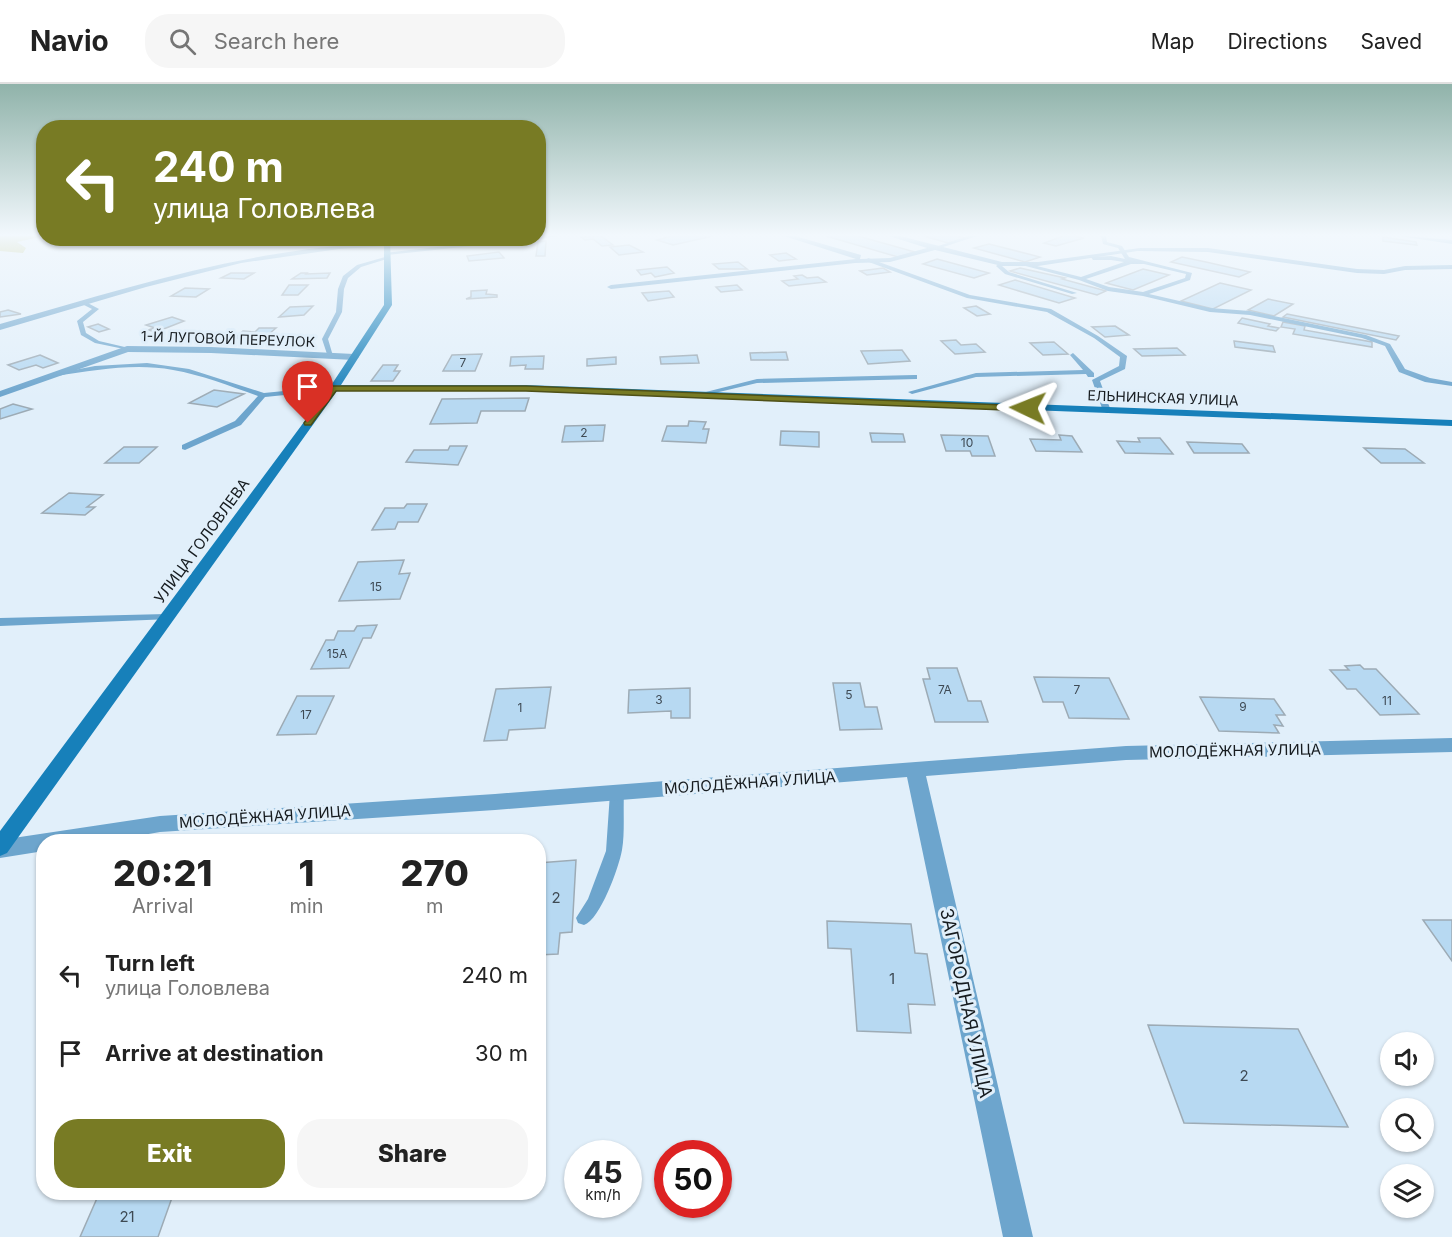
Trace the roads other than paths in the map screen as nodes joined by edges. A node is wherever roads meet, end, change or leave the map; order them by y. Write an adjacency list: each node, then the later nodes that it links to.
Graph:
1 (133, 290): 10 (street)
2 (340, 290): 13 (lane)
3 (388, 290): 15 (main road, УЛИЦА ГОЛОВЛЕВА)
4 (949, 290): 18 (lane)
5 (1063, 290): 8 (lane)
6 (1114, 290): 9 (lane)
7 (1156, 290): 9 (lane)
8 (1074, 293)
9 (1143, 294): 19 (lane)
10 (84, 303): 11 (street); 12 (lane)
11 (0, 327)
12 (127, 349): 13 (street, 1-Й ЛУГОВОЙ ПЕРЕУЛОК); 17 (street, 1-Й ЛУГОВОЙ ПЕРЕУЛОК)
13 (330, 356): 15 (street, 1-Й ЛУГОВОЙ ПЕРЕУЛОК)
14 (1073, 356): 16 (lane)
15 (354, 357): 20 (main road, УЛИЦА ГОЛОВЛЕВА)
16 (1088, 372): 18 (lane); 21 (lane)
17 (57, 374): 22 (street, 1-Й ЛУГОВОЙ ПЕРЕУЛОК); 23 (lane)
18 (1095, 380): 26 (lane)
19 (1452, 384)
20 (334, 388): 23 (lane); 24 (main road, ЕЛЬНИНСКАЯ УЛИЦА); 29 (main road, УЛИЦА ГОЛОВЛЕВА)
21 (912, 392): 24 (lane); 25 (lane)
22 (0, 394)
23 (263, 394): 28 (lane)
24 (698, 395): 25 (main road, ЕЛЬНИНСКАЯ УЛИЦА)
25 (909, 404): 26 (main road, ЕЛЬНИНСКАЯ УЛИЦА)
26 (1107, 411): 27 (main road, ЕЛЬНИНСКАЯ УЛИЦА)
27 (1452, 423)
28 (185, 447)
29 (167, 617): 30 (lane); 36 (main road, УЛИЦА ГОЛОВЛЕВА)
30 (0, 622)
31 (1452, 745): 32 (street, МОЛОДЁЖНАЯ УЛИЦА)
32 (915, 770): 33 (street, МОЛОДЁЖНАЯ УЛИЦА); 38 (street, ЗАГОРОДНАЯ УЛИЦА)
33 (616, 793): 34 (street, МОЛОДЁЖНАЯ УЛИЦА); 37 (lane)
34 (98, 834)
35 (36, 843): 36 (street)
36 (0, 848)
37 (584, 918)
38 (1018, 1237)

